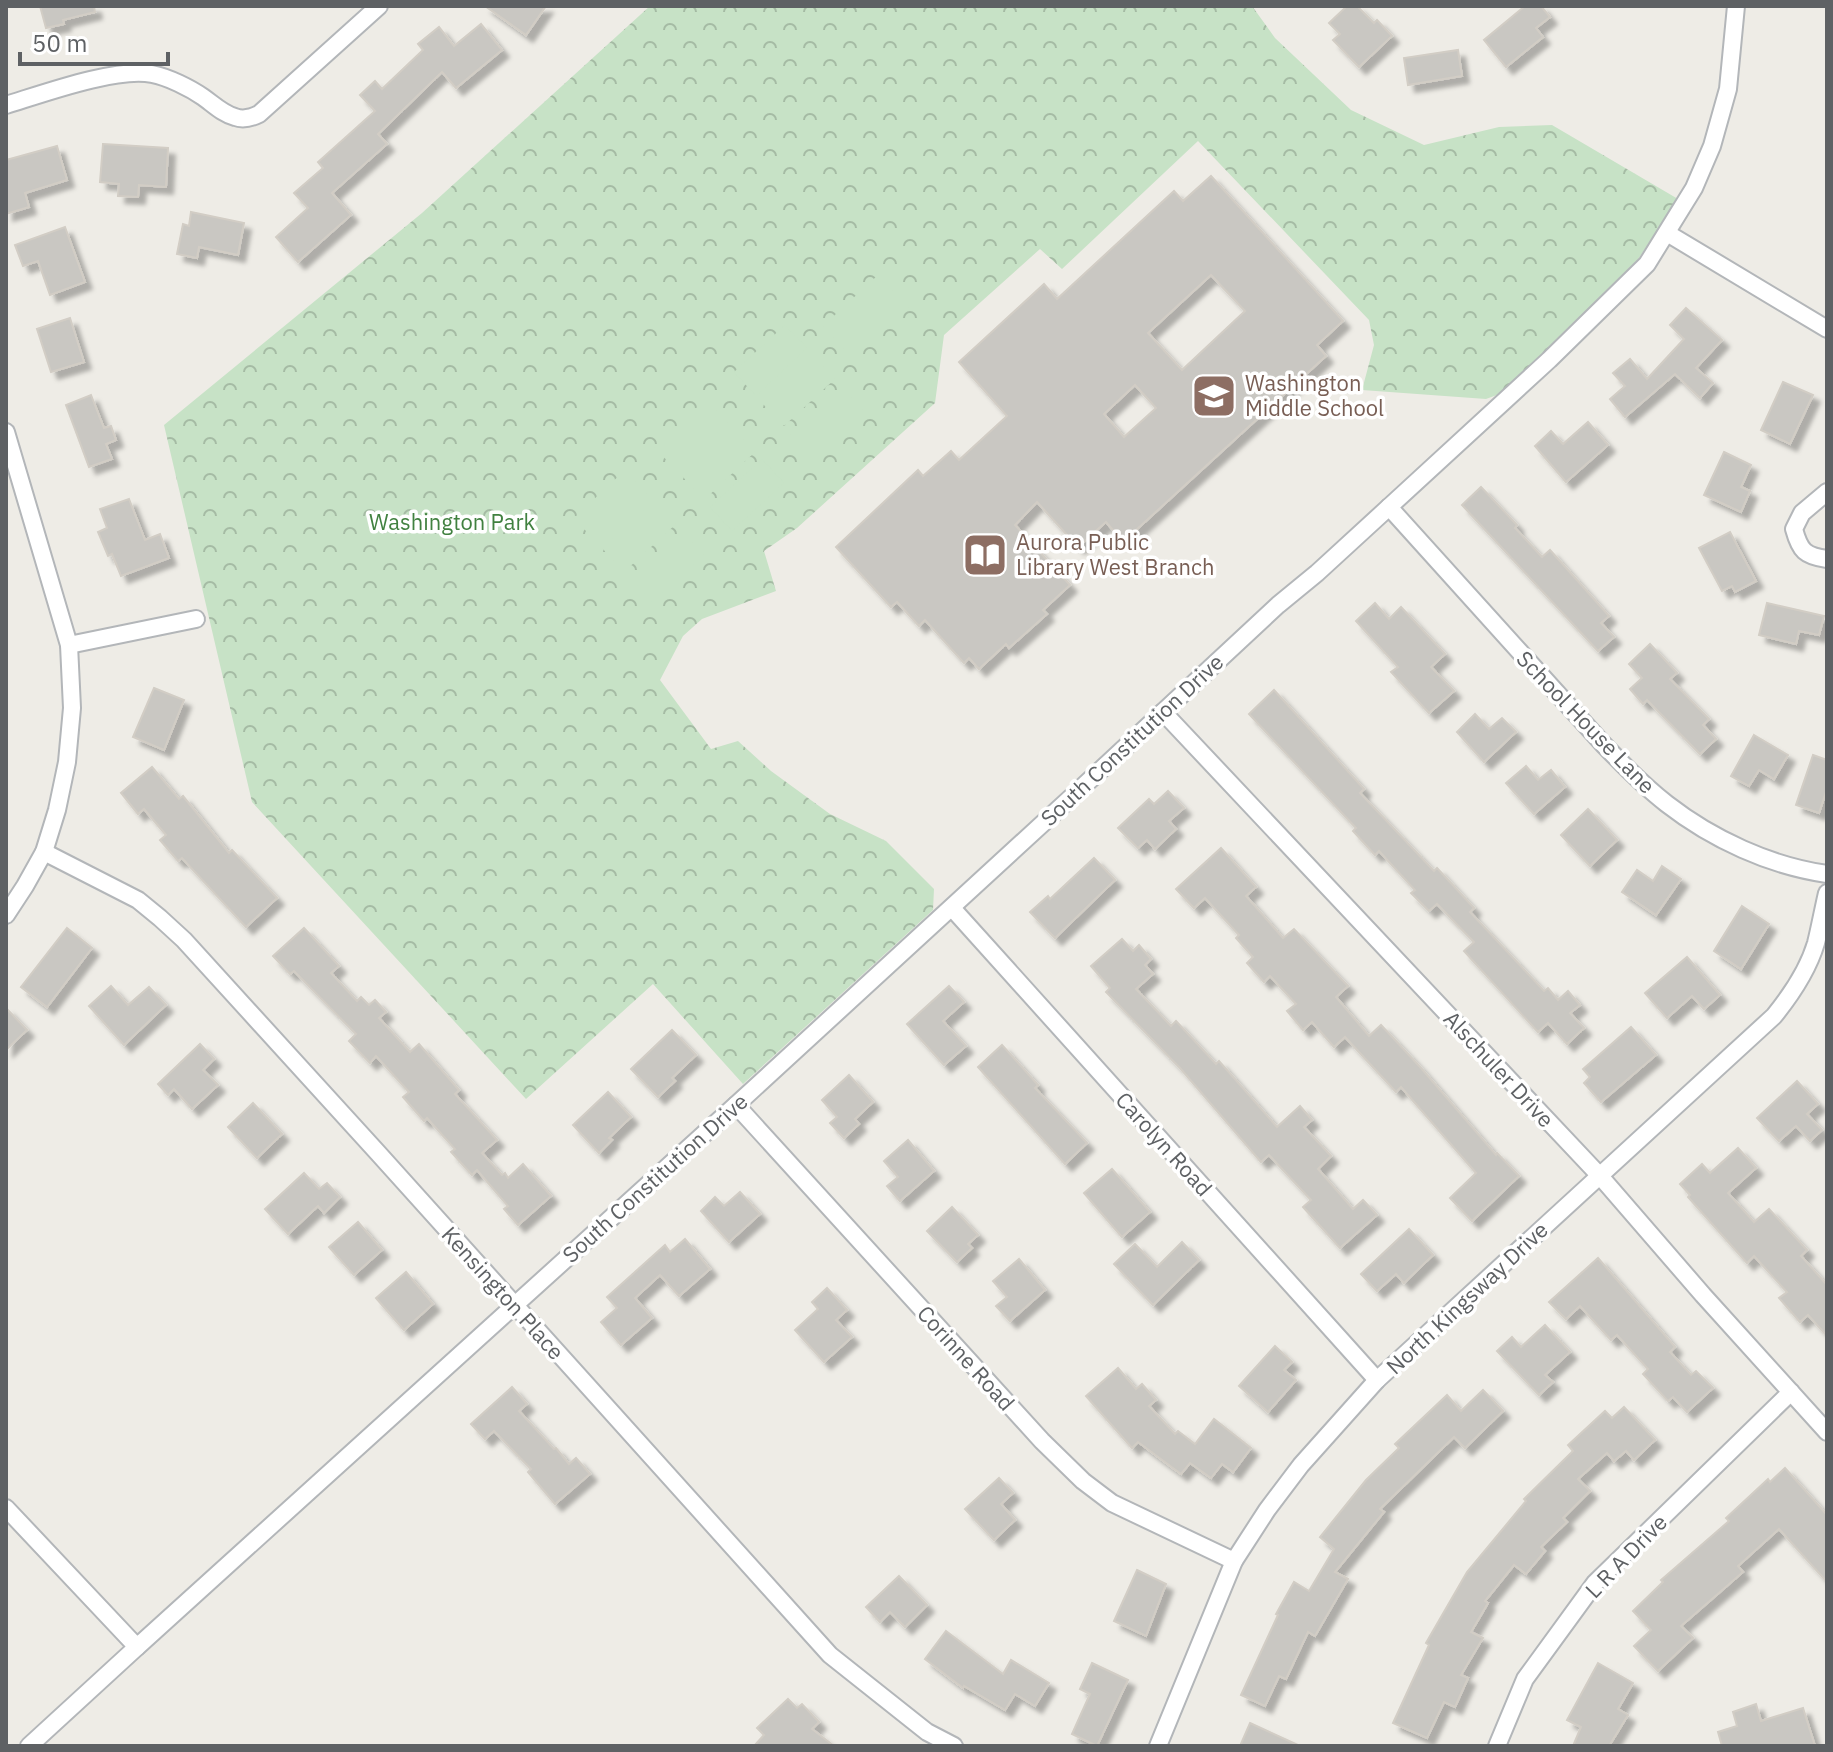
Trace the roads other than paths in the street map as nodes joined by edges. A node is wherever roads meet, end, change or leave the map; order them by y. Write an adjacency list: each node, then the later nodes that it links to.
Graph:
1 (379, 6): 3 (street)
2 (1736, 6): 4 (street, South Constitution Drive)
3 (6, 105)
4 (1667, 233): 5 (street); 8 (street, South Constitution Drive)
5 (1827, 329)
6 (6, 432): 11 (street)
7 (1827, 492): 9 (street)
8 (1389, 507): 12 (street, South Constitution Drive); 14 (street, School House Lane)
9 (1827, 559)
10 (196, 619): 11 (street)
11 (69, 645): 13 (street)
12 (1163, 712): 16 (street, South Constitution Drive); 19 (street, Alschuler Drive)
13 (44, 852): 17 (street); 20 (street, Kensington Place)
14 (1827, 874)
15 (1827, 893): 19 (street, North Kingsway Drive)
16 (952, 908): 18 (street, South Constitution Drive); 21 (street, Carolyn Road)
17 (6, 915)
18 (736, 1105): 20 (street, South Constitution Drive); 25 (street, Corinne Road)
19 (1600, 1176): 21 (street, North Kingsway Drive); 22 (street, Alschuler Drive)
20 (514, 1305): 26 (street, South Constitution Drive); 28 (street, Kensington Place)
21 (1377, 1380): 25 (street, North Kingsway Drive)
22 (1791, 1392): 23 (street, Alschuler Drive); 30 (street, L R A Drive)
23 (1827, 1432)
24 (6, 1508): 26 (street)
25 (1234, 1561): 29 (street, North Kingsway Drive)
26 (137, 1647): 27 (street, South Constitution Drive)
27 (29, 1746)
28 (954, 1746)
29 (1158, 1746)
30 (1497, 1746)

